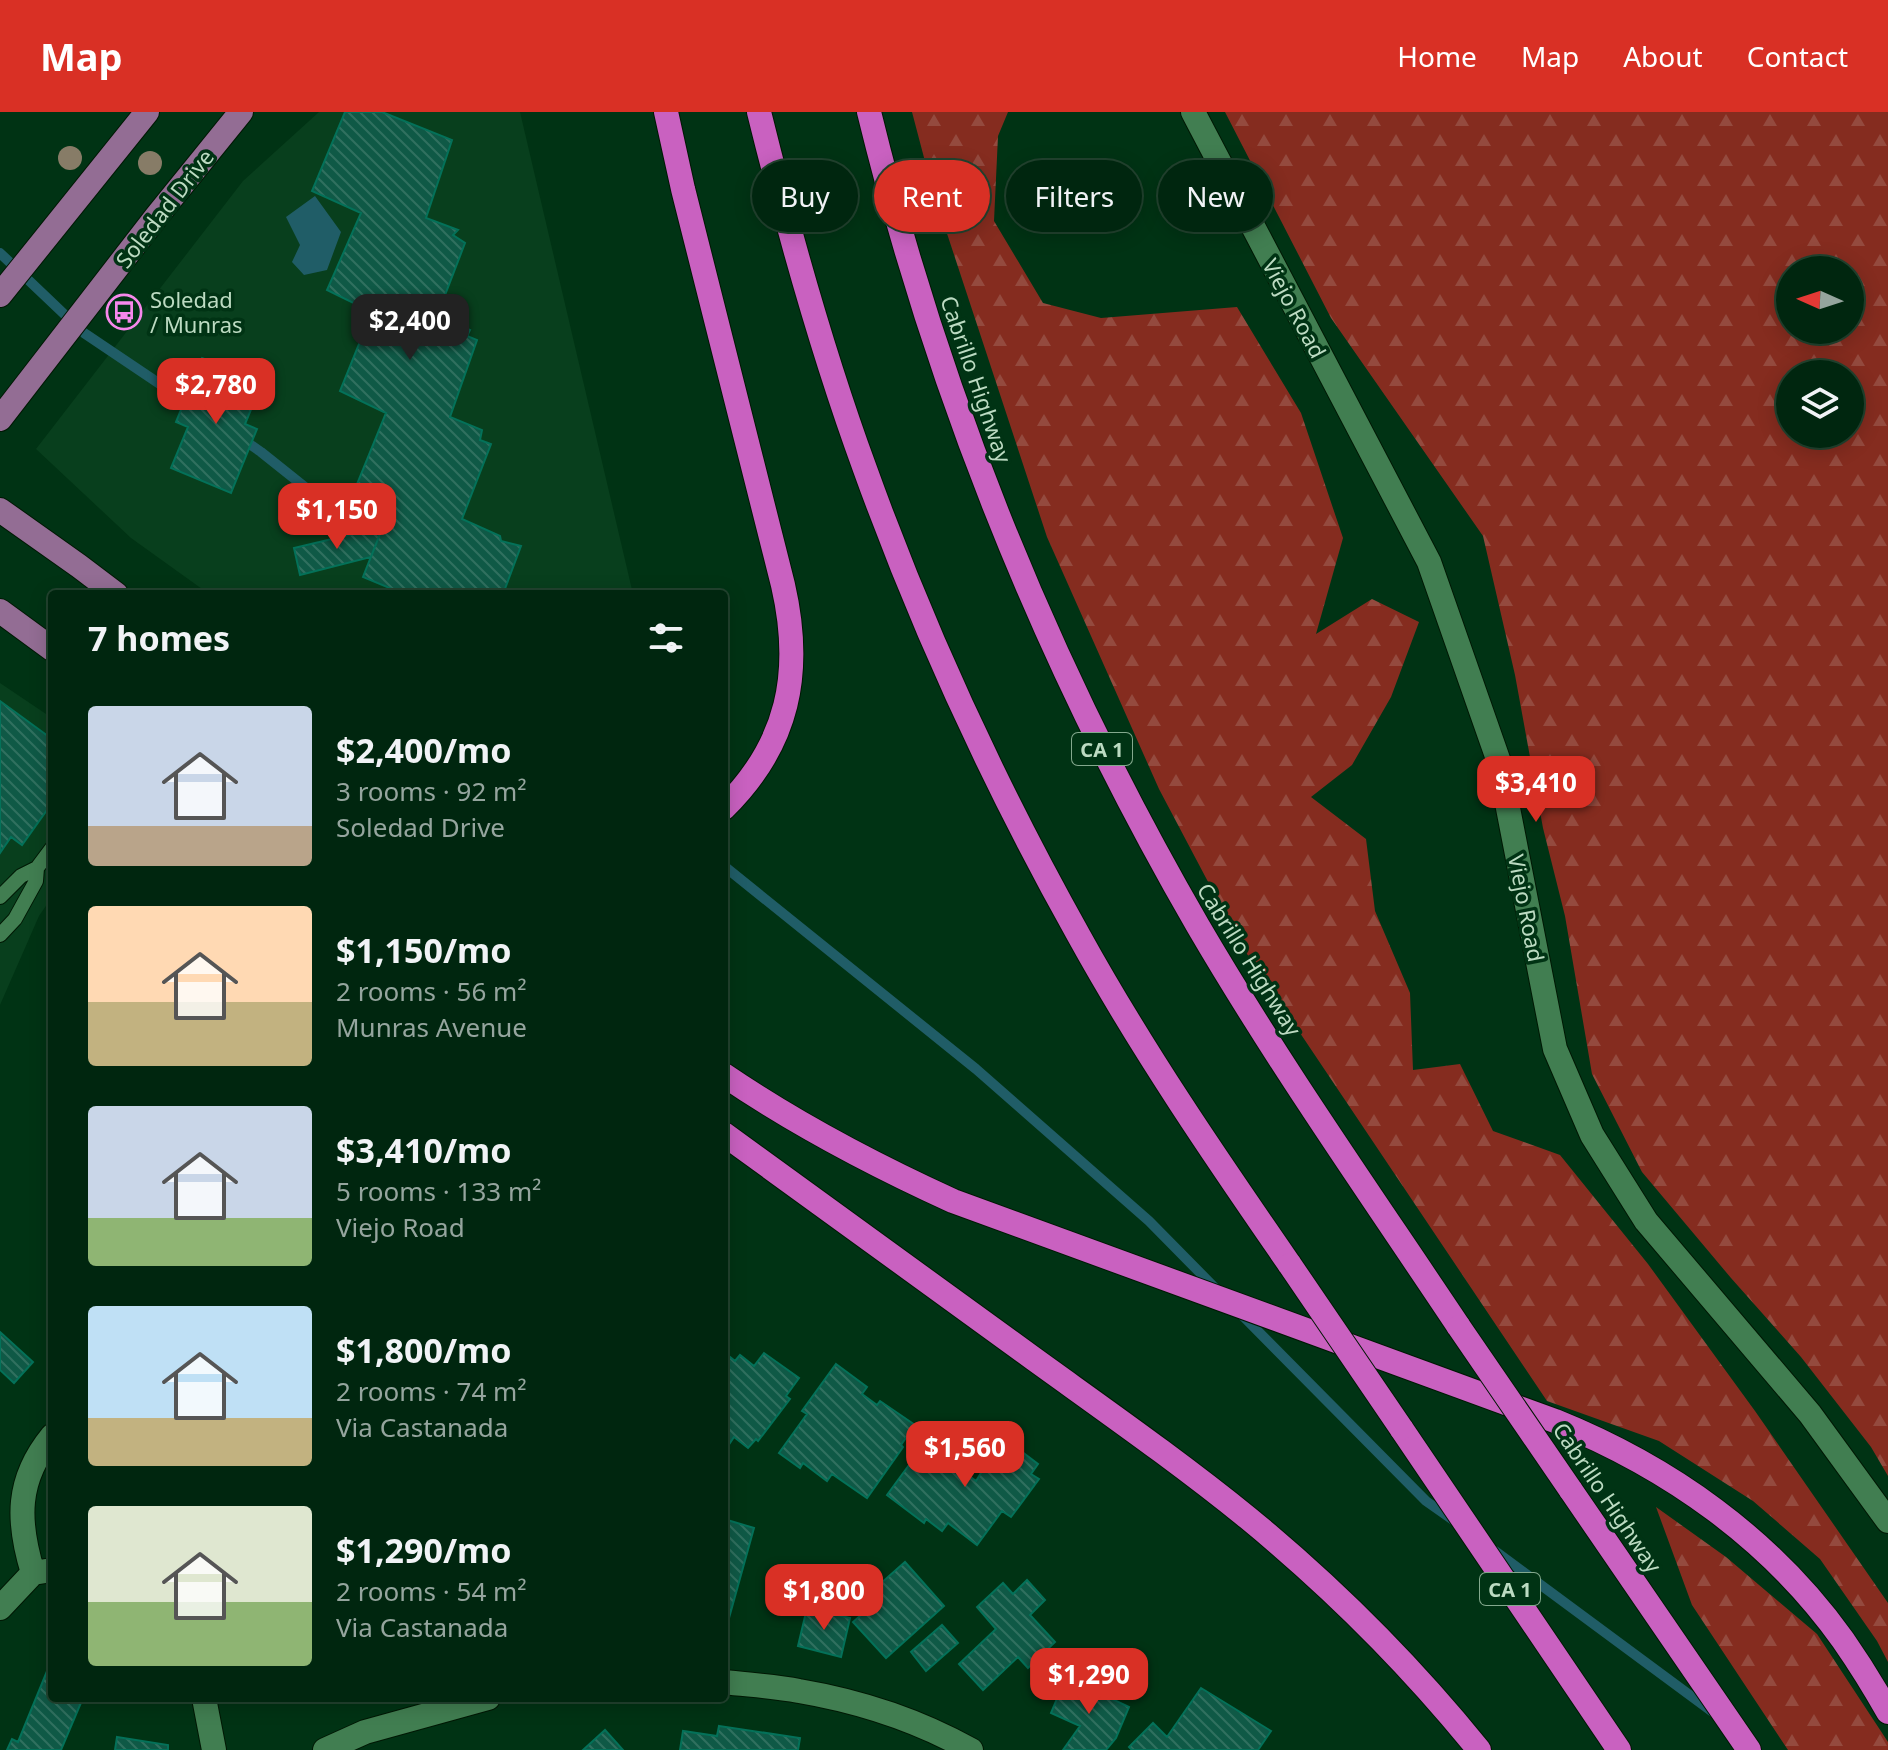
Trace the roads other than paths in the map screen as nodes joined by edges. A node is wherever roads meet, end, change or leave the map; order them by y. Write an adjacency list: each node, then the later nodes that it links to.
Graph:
1 (147, 112): 7 (main road)
2 (241, 112): 8 (main road, Soledad Drive)
3 (666, 112): 13 (highway)
4 (759, 112): 32 (highway, CA 1, bridge)
5 (869, 112): 33 (highway, Cabrillo Highway / CA 1, bridge)
6 (1193, 112): 21 (street, Viejo Road)
7 (0, 295)
8 (0, 419)
9 (0, 510): 10 (main road)
10 (111, 590)
11 (0, 611): 12 (main road)
12 (48, 646)
13 (728, 804)
14 (48, 853): 15 (lane)
15 (37, 868): 16 (lane); 17 (lane)
16 (0, 897)
17 (0, 935)
18 (728, 1077): 27 (highway)
19 (728, 1137): 31 (highway)
20 (48, 1442): 22 (street)
21 (1888, 1521)
22 (42, 1571): 23 (street)
23 (0, 1608)
24 (728, 1682): 30 (street)
25 (205, 1702): 28 (street)
26 (474, 1702): 29 (street)
27 (1888, 1712)
28 (214, 1750)
29 (325, 1750)
30 (971, 1750)
31 (1479, 1750)
32 (1619, 1750)
33 (1749, 1750)

